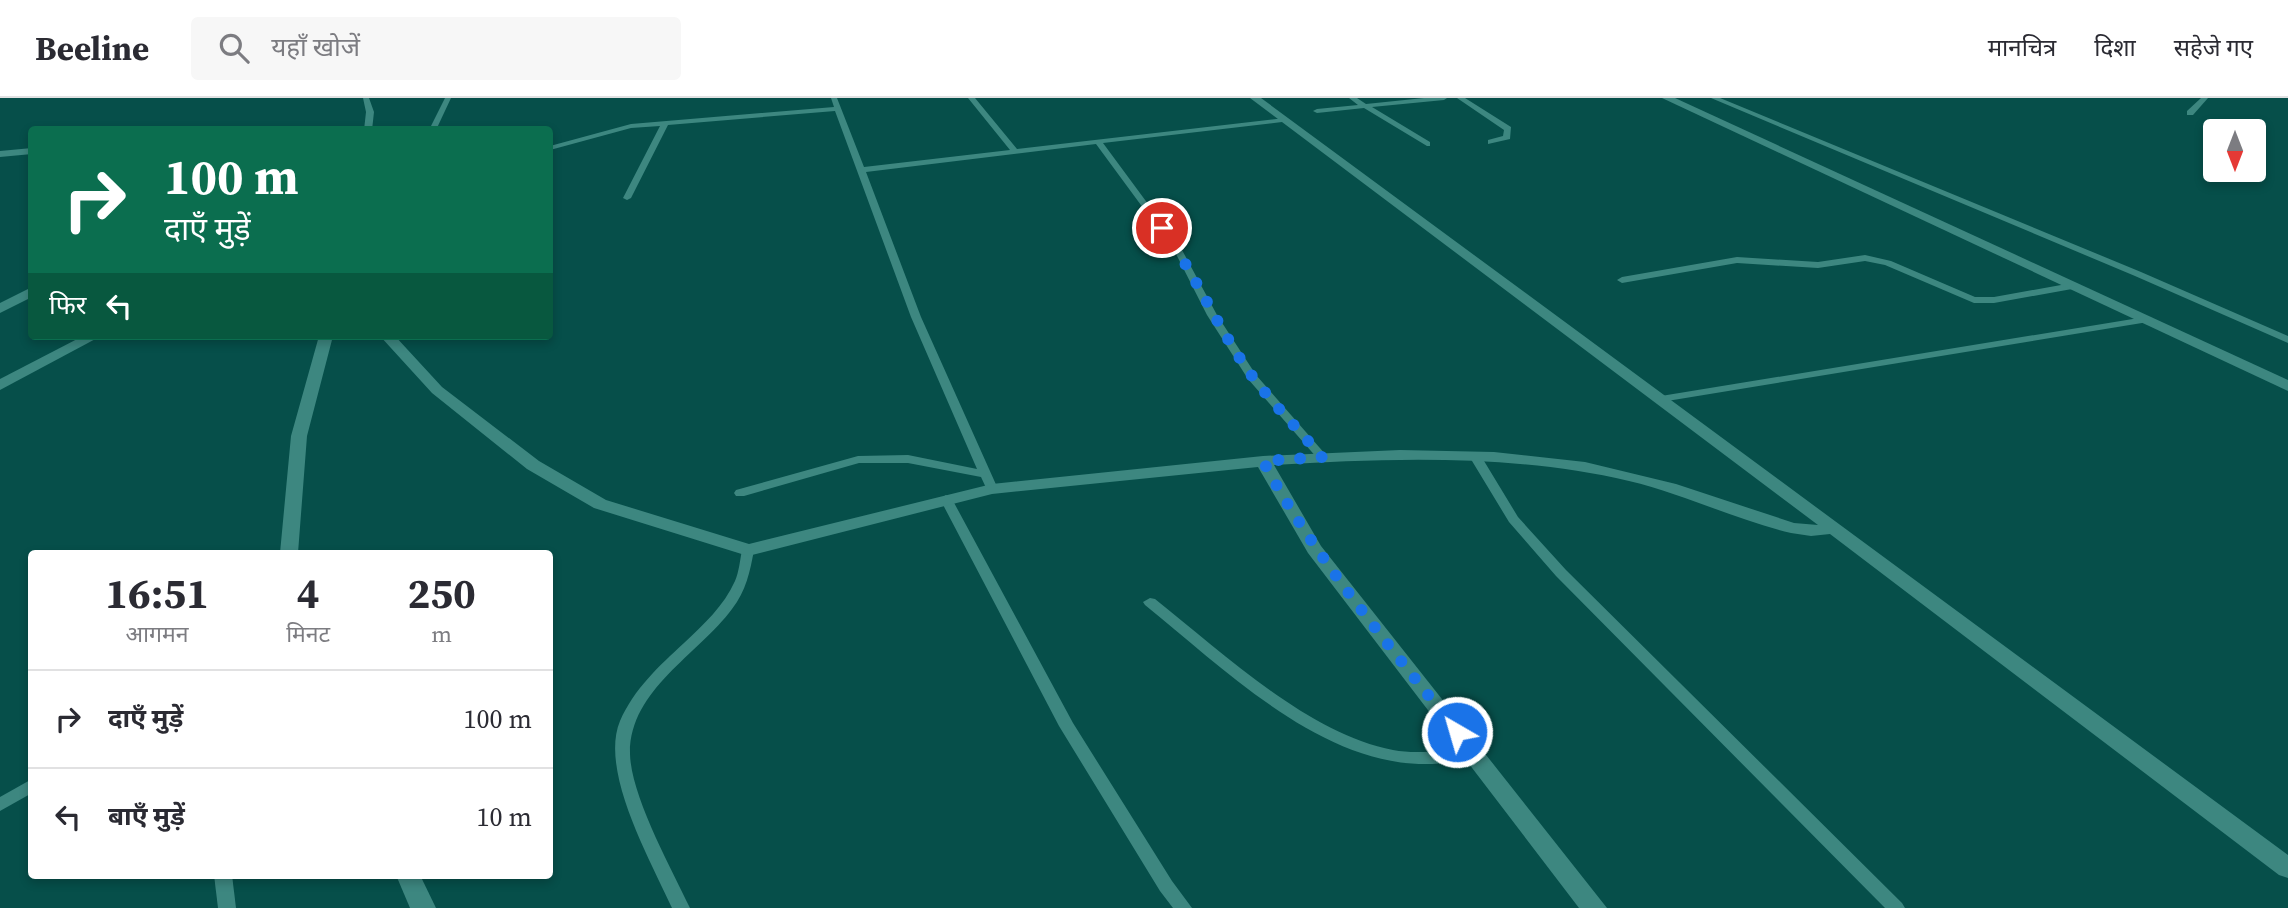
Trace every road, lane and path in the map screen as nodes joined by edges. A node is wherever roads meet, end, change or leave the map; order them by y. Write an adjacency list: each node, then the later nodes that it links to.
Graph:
1 (366, 98): 18 (lane)
2 (448, 98): 19 (lane)
3 (834, 98): 13 (lane)
4 (971, 98): 25 (lane)
5 (1255, 98): 16 (street)
6 (1352, 98): 12 (lane)
7 (1444, 98): 12 (lane)
8 (1460, 98): 20 (lane)
9 (1667, 98): 30 (street)
10 (1714, 98): 37 (lane)
11 (2204, 98): 15 (lane)
12 (1365, 106): 14 (lane); 22 (lane)
13 (837, 109): 17 (lane); 27 (lane)
14 (1317, 111)
15 (2190, 113)
16 (1282, 120): 21 (lane); 40 (street)
17 (666, 122): 23 (lane); 28 (lane)
18 (368, 126)
19 (434, 126)
20 (1491, 142)
21 (1099, 143): 25 (lane); 42 (lane)
22 (1427, 144)
23 (553, 147)
24 (28, 151): 26 (street)
25 (1016, 151): 27 (lane)
26 (0, 154)
27 (860, 170): 44 (lane)
28 (627, 198)
29 (1622, 281): 30 (lane)
30 (2072, 286): 33 (street)
31 (28, 292): 32 (street)
32 (0, 309)
33 (2145, 320): 39 (street); 40 (lane)
34 (86, 340): 38 (street)
35 (325, 340): 48 (street)
36 (391, 340): 49 (street)
37 (2288, 340)
38 (0, 385)
39 (2288, 386)
40 (1661, 399): 47 (street)
41 (1475, 456): 42 (street); 47 (street); 62 (lane)
42 (1322, 457): 43 (street)
43 (1263, 461): 44 (street); 51 (street)
44 (988, 481): 45 (lane); 46 (street)
45 (740, 493)
46 (946, 499): 49 (street); 60 (lane)
47 (1834, 528): 54 (street)
48 (289, 550)
49 (748, 550): 59 (lane)
50 (1150, 602): 51 (lane)
51 (1472, 752): 61 (street)
52 (28, 788): 53 (lane)
53 (0, 805)
54 (2288, 868)
55 (223, 879): 57 (lane)
56 (410, 879): 58 (street)
57 (227, 908)
58 (423, 908)
59 (681, 908)
60 (1183, 908)
61 (1594, 908)
62 (1896, 908)

